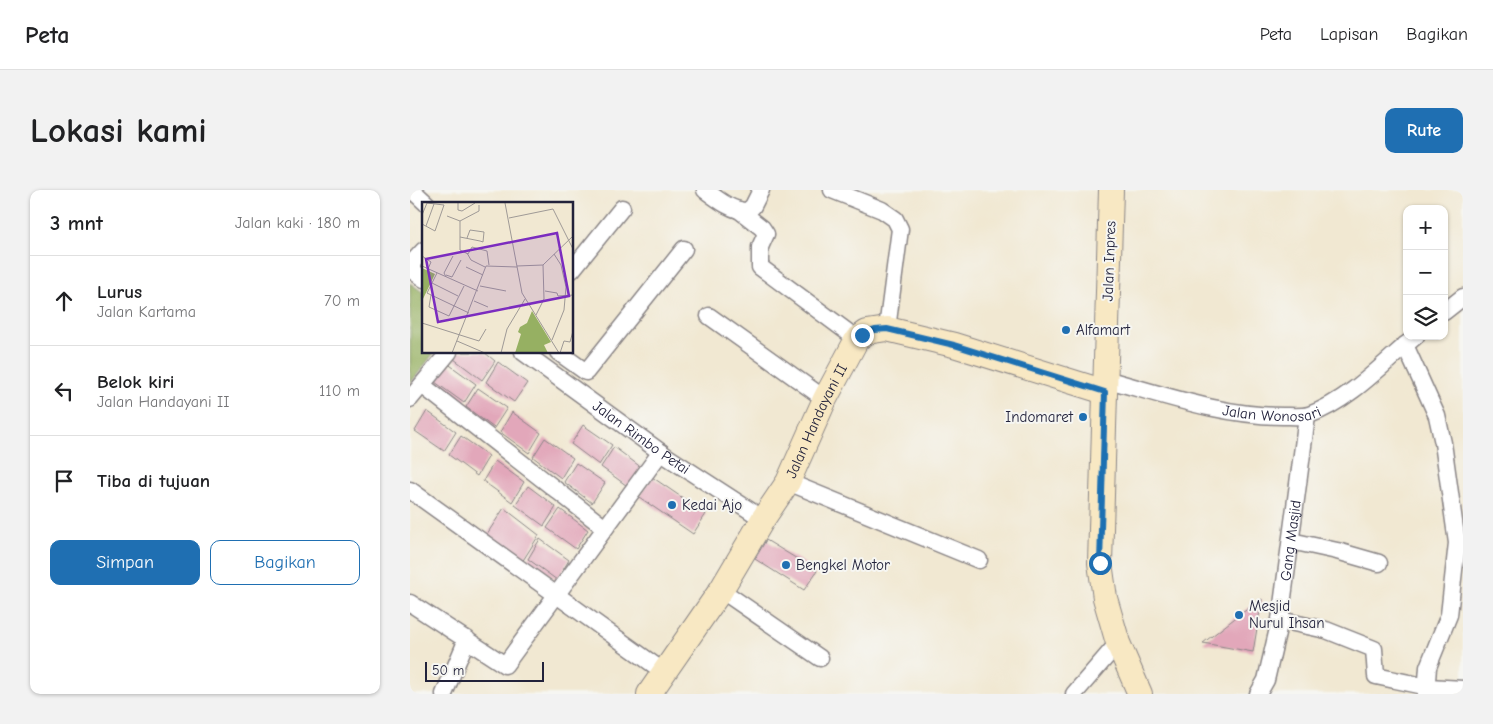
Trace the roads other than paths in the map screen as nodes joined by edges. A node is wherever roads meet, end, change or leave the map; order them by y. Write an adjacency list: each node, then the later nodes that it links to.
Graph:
1 (412, 190): 6 (street)
2 (705, 190): 8 (street)
3 (761, 190): 8 (street)
4 (832, 190): 18 (street)
5 (1111, 190): 25 (street, Jalan Inpres)
6 (425, 202)
7 (622, 208): 12 (street)
8 (740, 210): 19 (street)
9 (684, 249): 22 (street)
10 (422, 252): 11 (street)
11 (410, 265)
12 (574, 268)
13 (410, 269): 14 (street)
14 (422, 278)
15 (1463, 297): 16 (street)
16 (1448, 309)
17 (709, 316): 26 (street)
18 (887, 329): 19 (street); 25 (street)
19 (857, 339): 26 (street, Jalan Handayani II)
20 (1410, 341): 28 (street, Jalan Wonosari); 46 (street)
21 (447, 354): 24 (street)
22 (561, 354)
23 (531, 355): 29 (street, Jalan Rimbo Petai)
24 (422, 385): 27 (street); 33 (street)
25 (1105, 386): 28 (street, Jalan Wonosari); 42 (street, Jalan Inpres)
26 (825, 399): 30 (street, Jalan Handayani II)
27 (410, 400)
28 (1307, 416): 34 (street, Gang Masjid)
29 (661, 452): 32 (street, Jalan Rimbo Petai); 33 (street)
30 (788, 482): 32 (street, Jalan Handayani II); 35 (street)
31 (410, 490): 38 (street)
32 (763, 519): 37 (street, Jalan Handayani II)
33 (605, 528): 38 (street)
34 (1291, 541): 36 (street); 40 (street, Gang Masjid)
35 (979, 560)
36 (1379, 564)
37 (720, 590): 43 (street); 44 (street, Jalan Handayani II)
38 (556, 595): 41 (street); 44 (street)
39 (410, 603): 41 (street)
40 (1280, 620): 46 (street); 51 (street, Gang Masjid)
41 (467, 639): 47 (street)
42 (1118, 643): 49 (street); 50 (street, Jalan Inpres)
43 (820, 658)
44 (664, 672): 48 (street, Jalan Handayani II)
45 (1463, 689): 46 (street)
46 (1427, 691)
47 (444, 694)
48 (649, 694)
49 (1074, 694)
50 (1140, 694)
51 (1258, 694)

